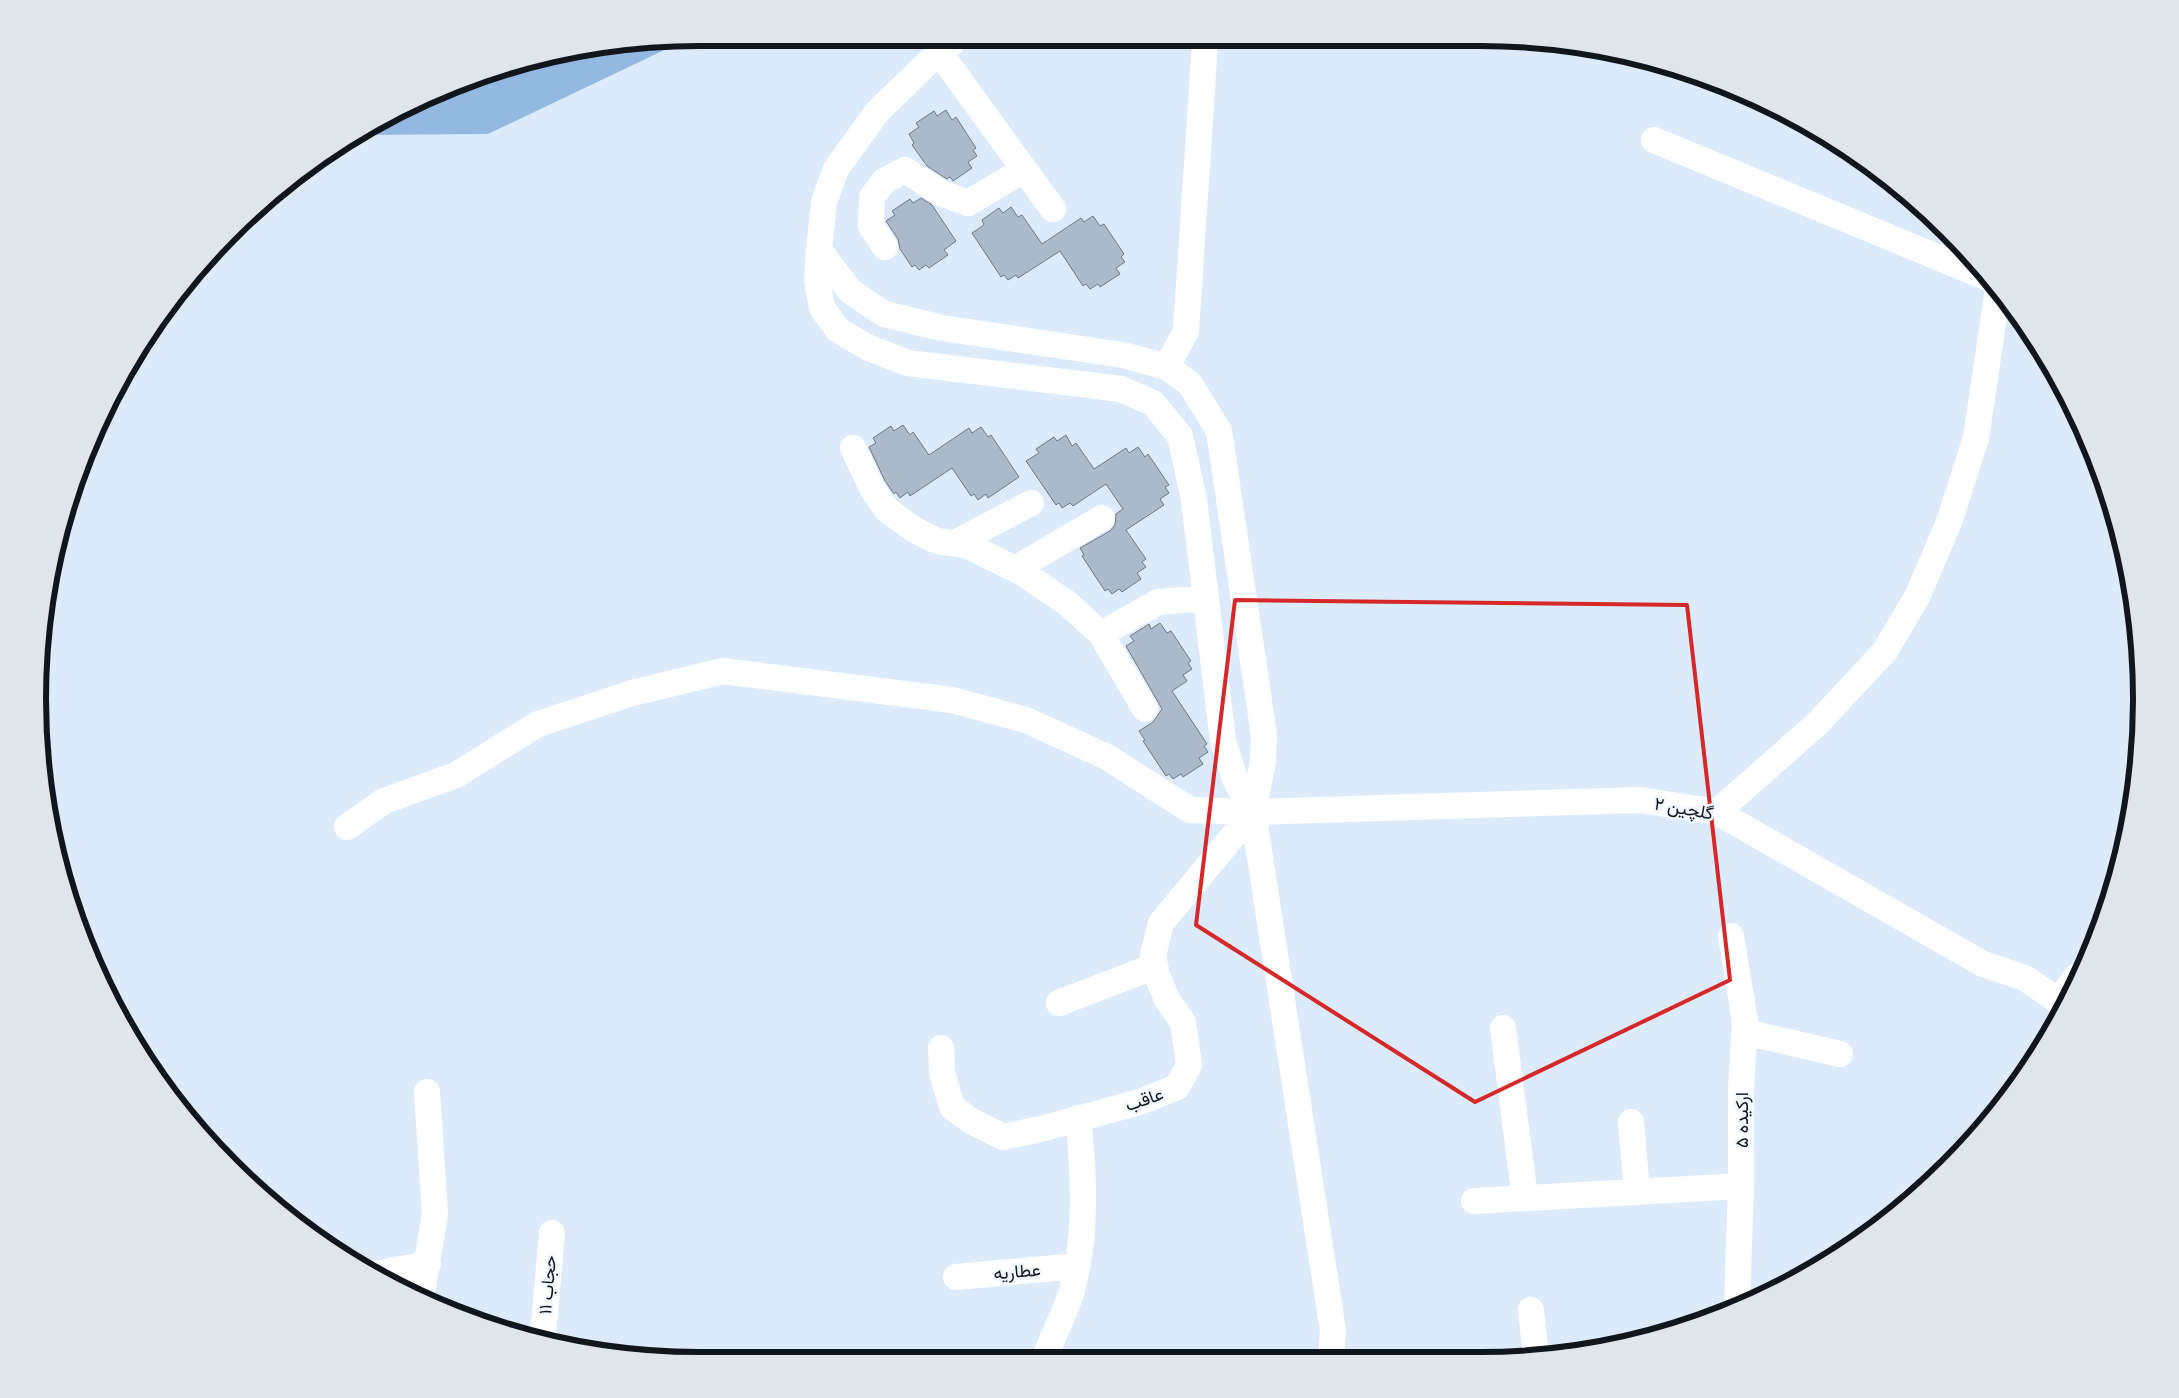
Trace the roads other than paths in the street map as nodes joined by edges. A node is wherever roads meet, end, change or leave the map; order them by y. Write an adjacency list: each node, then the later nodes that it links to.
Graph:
1 (1205, 46): 10 (street)
2 (946, 47): 4 (street); 7 (street)
3 (1654, 140): 8 (street)
4 (1024, 170): 5 (street); 6 (street)
5 (1053, 209)
6 (885, 246)
7 (819, 250): 10 (street); 12 (street)
8 (1973, 272)
9 (1996, 300): 22 (street)
10 (1167, 367): 13 (street)
11 (853, 448): 16 (street)
12 (1194, 500): 13 (street); 18 (street)
13 (1228, 500): 21 (street)
14 (1031, 503): 16 (street)
15 (1102, 518): 17 (street)
16 (955, 543): 17 (street)
17 (1015, 569): 19 (street)
18 (1206, 598): 19 (street); 21 (street)
19 (1102, 634): 20 (street)
20 (1144, 709)
21 (1253, 812): 22 (street, گلچین ۲); 23 (street, گلچین ۲); 25 (street, عاقب); 50 (street)
22 (1717, 812): 26 (street, گلچین ۲)
23 (347, 827)
24 (1731, 936): 29 (street, ارکیده ۵)
25 (1155, 966): 27 (street); 33 (street, عاقب)
26 (2058, 1001)
27 (1059, 1004)
28 (1503, 1028): 37 (street)
29 (1745, 1032): 31 (street); 35 (street, ارکیده ۵)
30 (941, 1048): 33 (street, عاقب)
31 (1840, 1054)
32 (427, 1092): 40 (street)
33 (1078, 1118): 41 (street)
34 (1631, 1122): 36 (street)
35 (1741, 1186): 36 (street); 45 (street, ارکیده ۵)
36 (1637, 1192): 37 (street)
37 (1525, 1198): 38 (street)
38 (1474, 1201)
39 (552, 1233): 47 (street, حجاب ۱۱)
40 (428, 1264): 42 (street); 44 (street)
41 (1077, 1266): 43 (street, عطاریه); 49 (street)
42 (387, 1272)
43 (956, 1277)
44 (423, 1290)
45 (1737, 1299)
46 (1531, 1310): 48 (street)
47 (542, 1333)
48 (1535, 1349)
49 (1047, 1352)
50 (1331, 1352)

